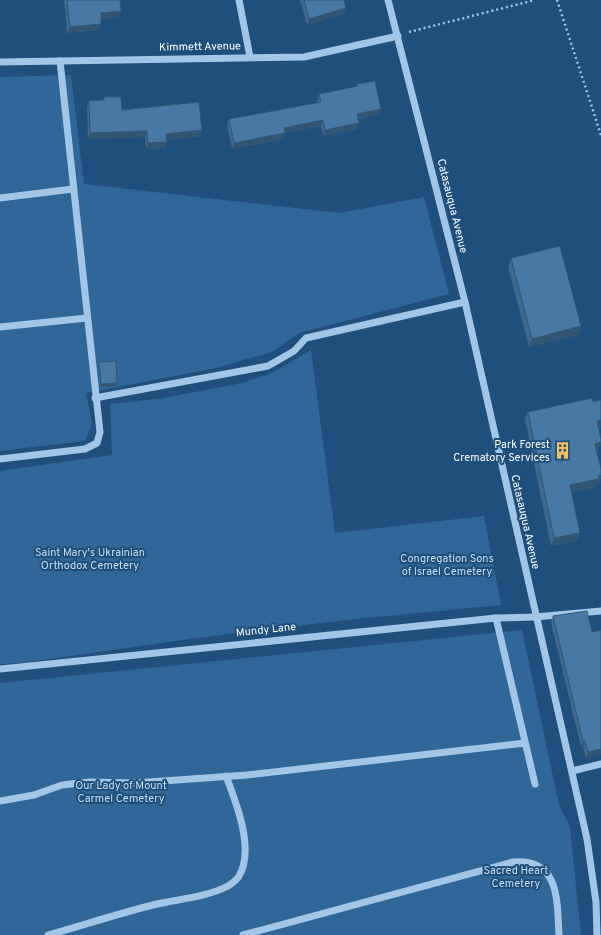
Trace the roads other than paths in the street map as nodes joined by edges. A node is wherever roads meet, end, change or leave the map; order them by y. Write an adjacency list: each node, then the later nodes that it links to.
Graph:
1 (239, 0): 4 (street)
2 (388, 0): 3 (street, Catasauqua Avenue)
3 (398, 36): 4 (street, Kimmett Avenue); 9 (street, Catasauqua Avenue)
4 (250, 57): 5 (street, Kimmett Avenue)
5 (60, 61): 6 (street, Kimmett Avenue); 7 (street)
6 (0, 62)
7 (73, 189): 8 (street); 10 (street)
8 (0, 198)
9 (465, 302): 12 (street); 15 (street, Catasauqua Avenue)
10 (87, 318): 11 (street); 12 (street)
11 (0, 327)
12 (95, 398): 13 (street)
13 (0, 459)
14 (601, 611): 15 (street, Mundy Lane)
15 (535, 617): 16 (street, Mundy Lane); 20 (street, Catasauqua Avenue)
16 (496, 618): 17 (street, Mundy Lane); 18 (street)
17 (0, 669)
18 (525, 743): 21 (street); 22 (street)
19 (601, 764): 20 (street)
20 (572, 771): 27 (street, Catasauqua Avenue)
21 (226, 776): 23 (street); 24 (street)
22 (535, 784)
23 (0, 800)
24 (48, 935)
25 (243, 935): 26 (street)
26 (559, 935)
27 (597, 935)

